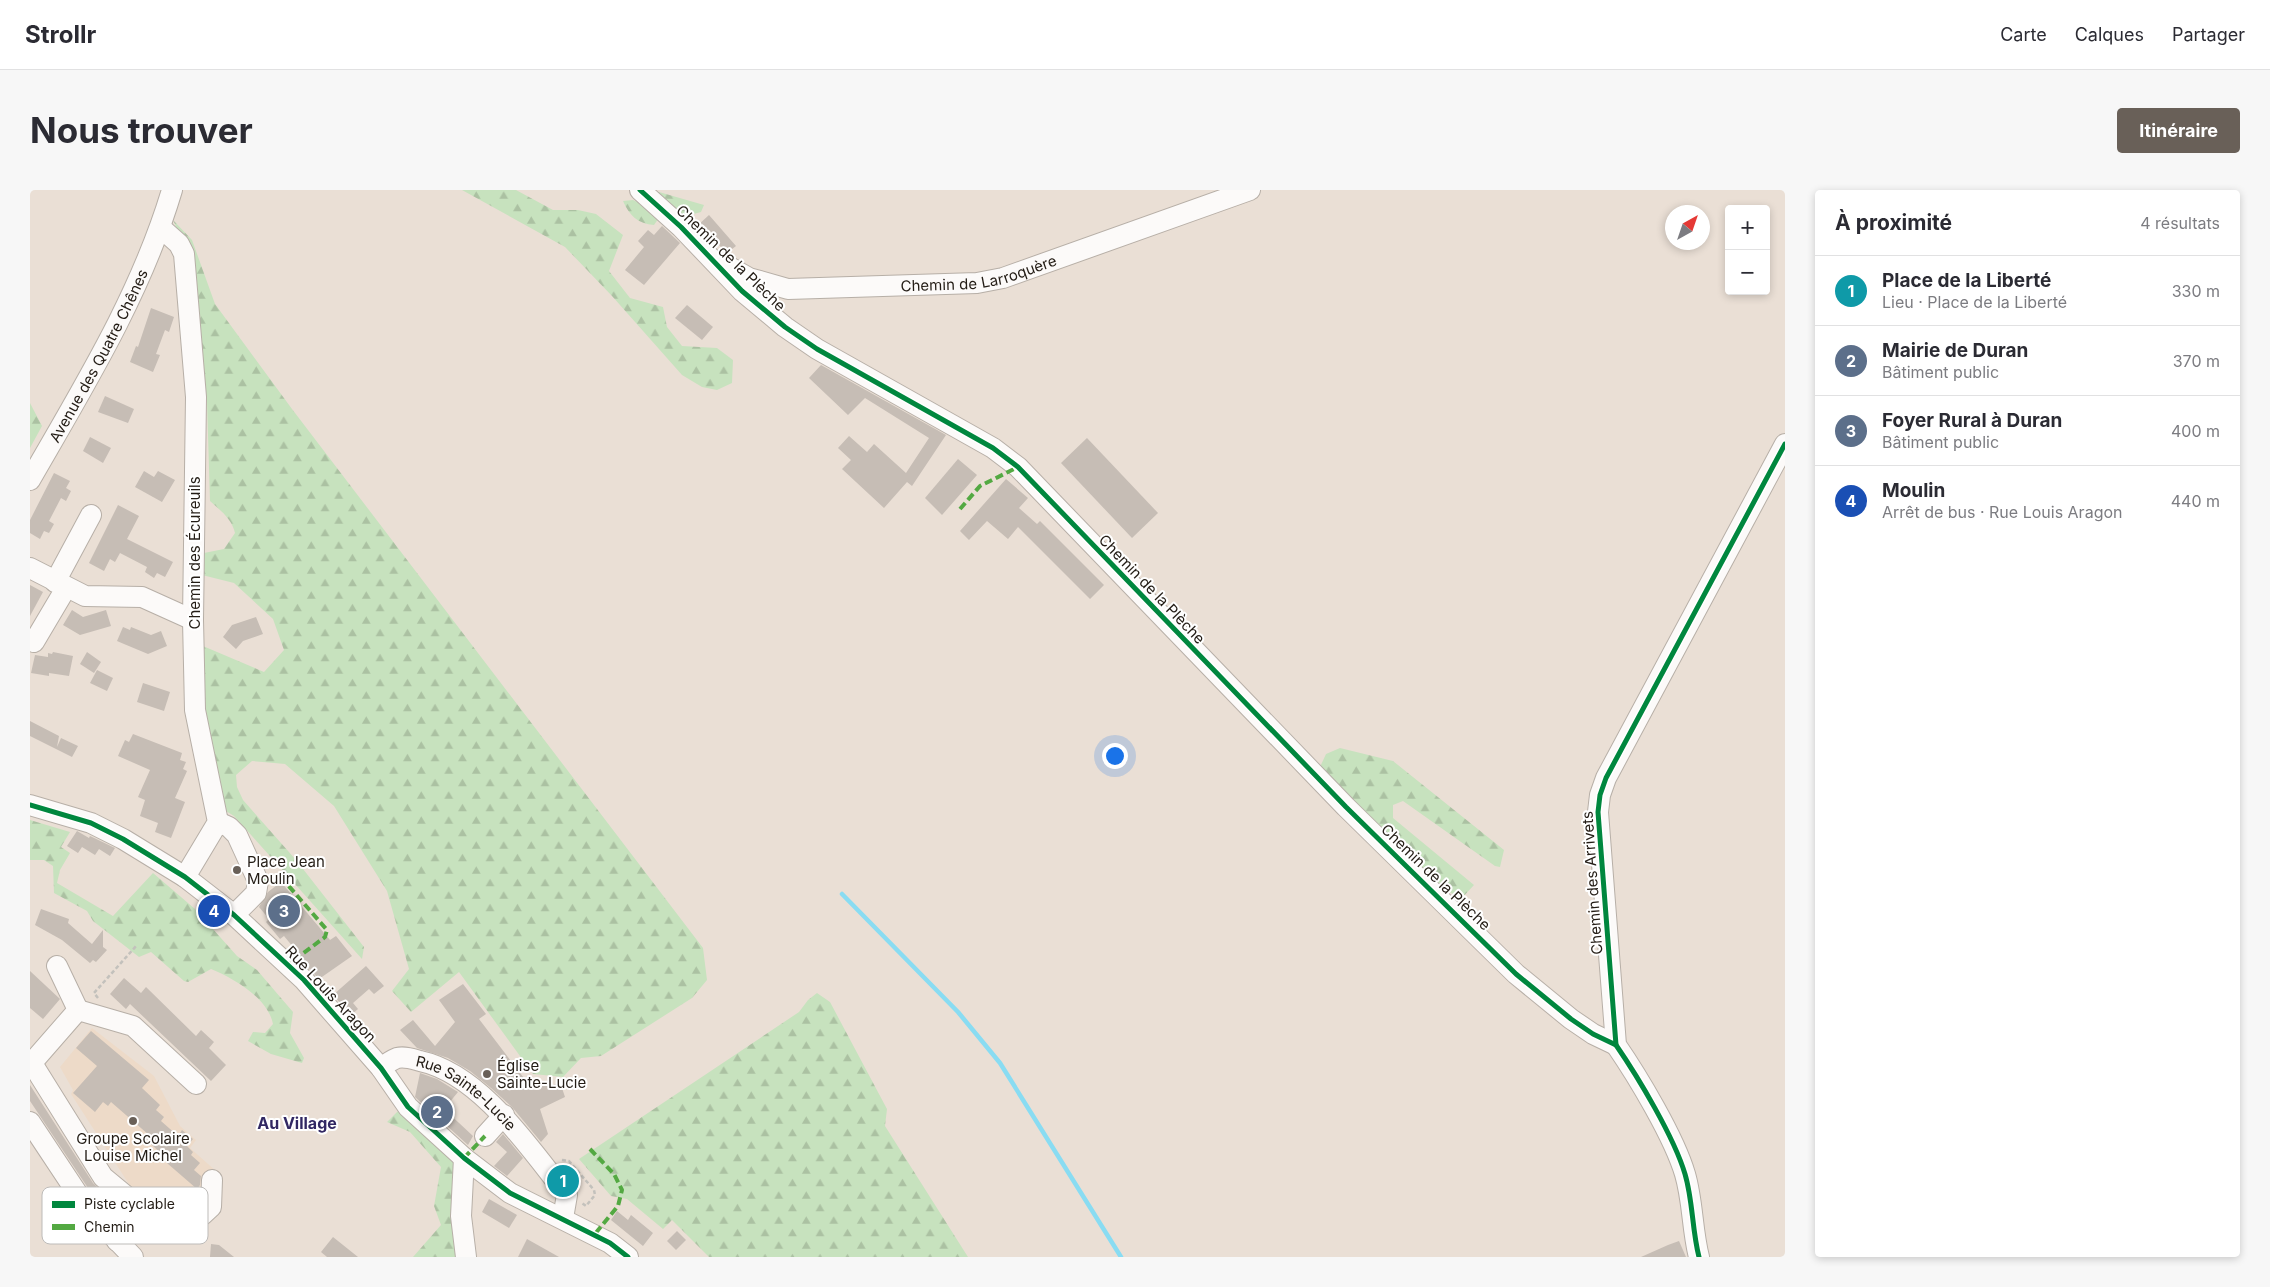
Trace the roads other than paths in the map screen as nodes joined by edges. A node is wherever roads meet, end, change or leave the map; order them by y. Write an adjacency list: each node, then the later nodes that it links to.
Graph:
1 (172, 190): 4 (street, Avenue des Quatre Chênes)
2 (640, 190): 5 (street, Chemin de la Plèche)
3 (1250, 190): 5 (street, Chemin de Larroquère)
4 (161, 228): 7 (street, Avenue des Quatre Chênes); 11 (street, Chemin des Écureuils)
5 (702, 251): 19 (street, Chemin de la Plèche)
6 (1785, 444): 19 (street, Chemin des Arrivets)
7 (30, 480)
8 (91, 515): 10 (street)
9 (30, 568): 10 (street)
10 (60, 585): 11 (street); 12 (street)
11 (193, 620): 14 (street, Chemin des Écureuils)
12 (34, 642)
13 (30, 805): 15 (street, Rue Louis Aragon)
14 (218, 822): 15 (street); 16 (street)
15 (185, 877): 16 (street, Rue Louis Aragon)
16 (234, 916): 21 (street, Rue Louis Aragon)
17 (57, 966): 18 (street)
18 (78, 1010): 20 (street); 22 (street)
19 (1616, 1045): 36 (street, Chemin des Arrivets)
20 (31, 1063): 29 (street)
21 (381, 1068): 23 (street, Rue Sainte-Lucie); 26 (street, Rue Louis Aragon)
22 (196, 1084)
23 (504, 1115): 25 (street); 31 (street, Rue Sainte-Lucie)
24 (30, 1122): 28 (street)
25 (485, 1136)
26 (464, 1158): 31 (street, Rue Louis Aragon); 34 (street)
27 (212, 1180): 30 (street)
28 (73, 1187)
29 (115, 1187)
30 (208, 1210)
31 (563, 1218): 35 (street, Rue Louis Aragon)
32 (126, 1244): 33 (street)
33 (132, 1257)
34 (466, 1257)
35 (628, 1257)
36 (1699, 1257)

